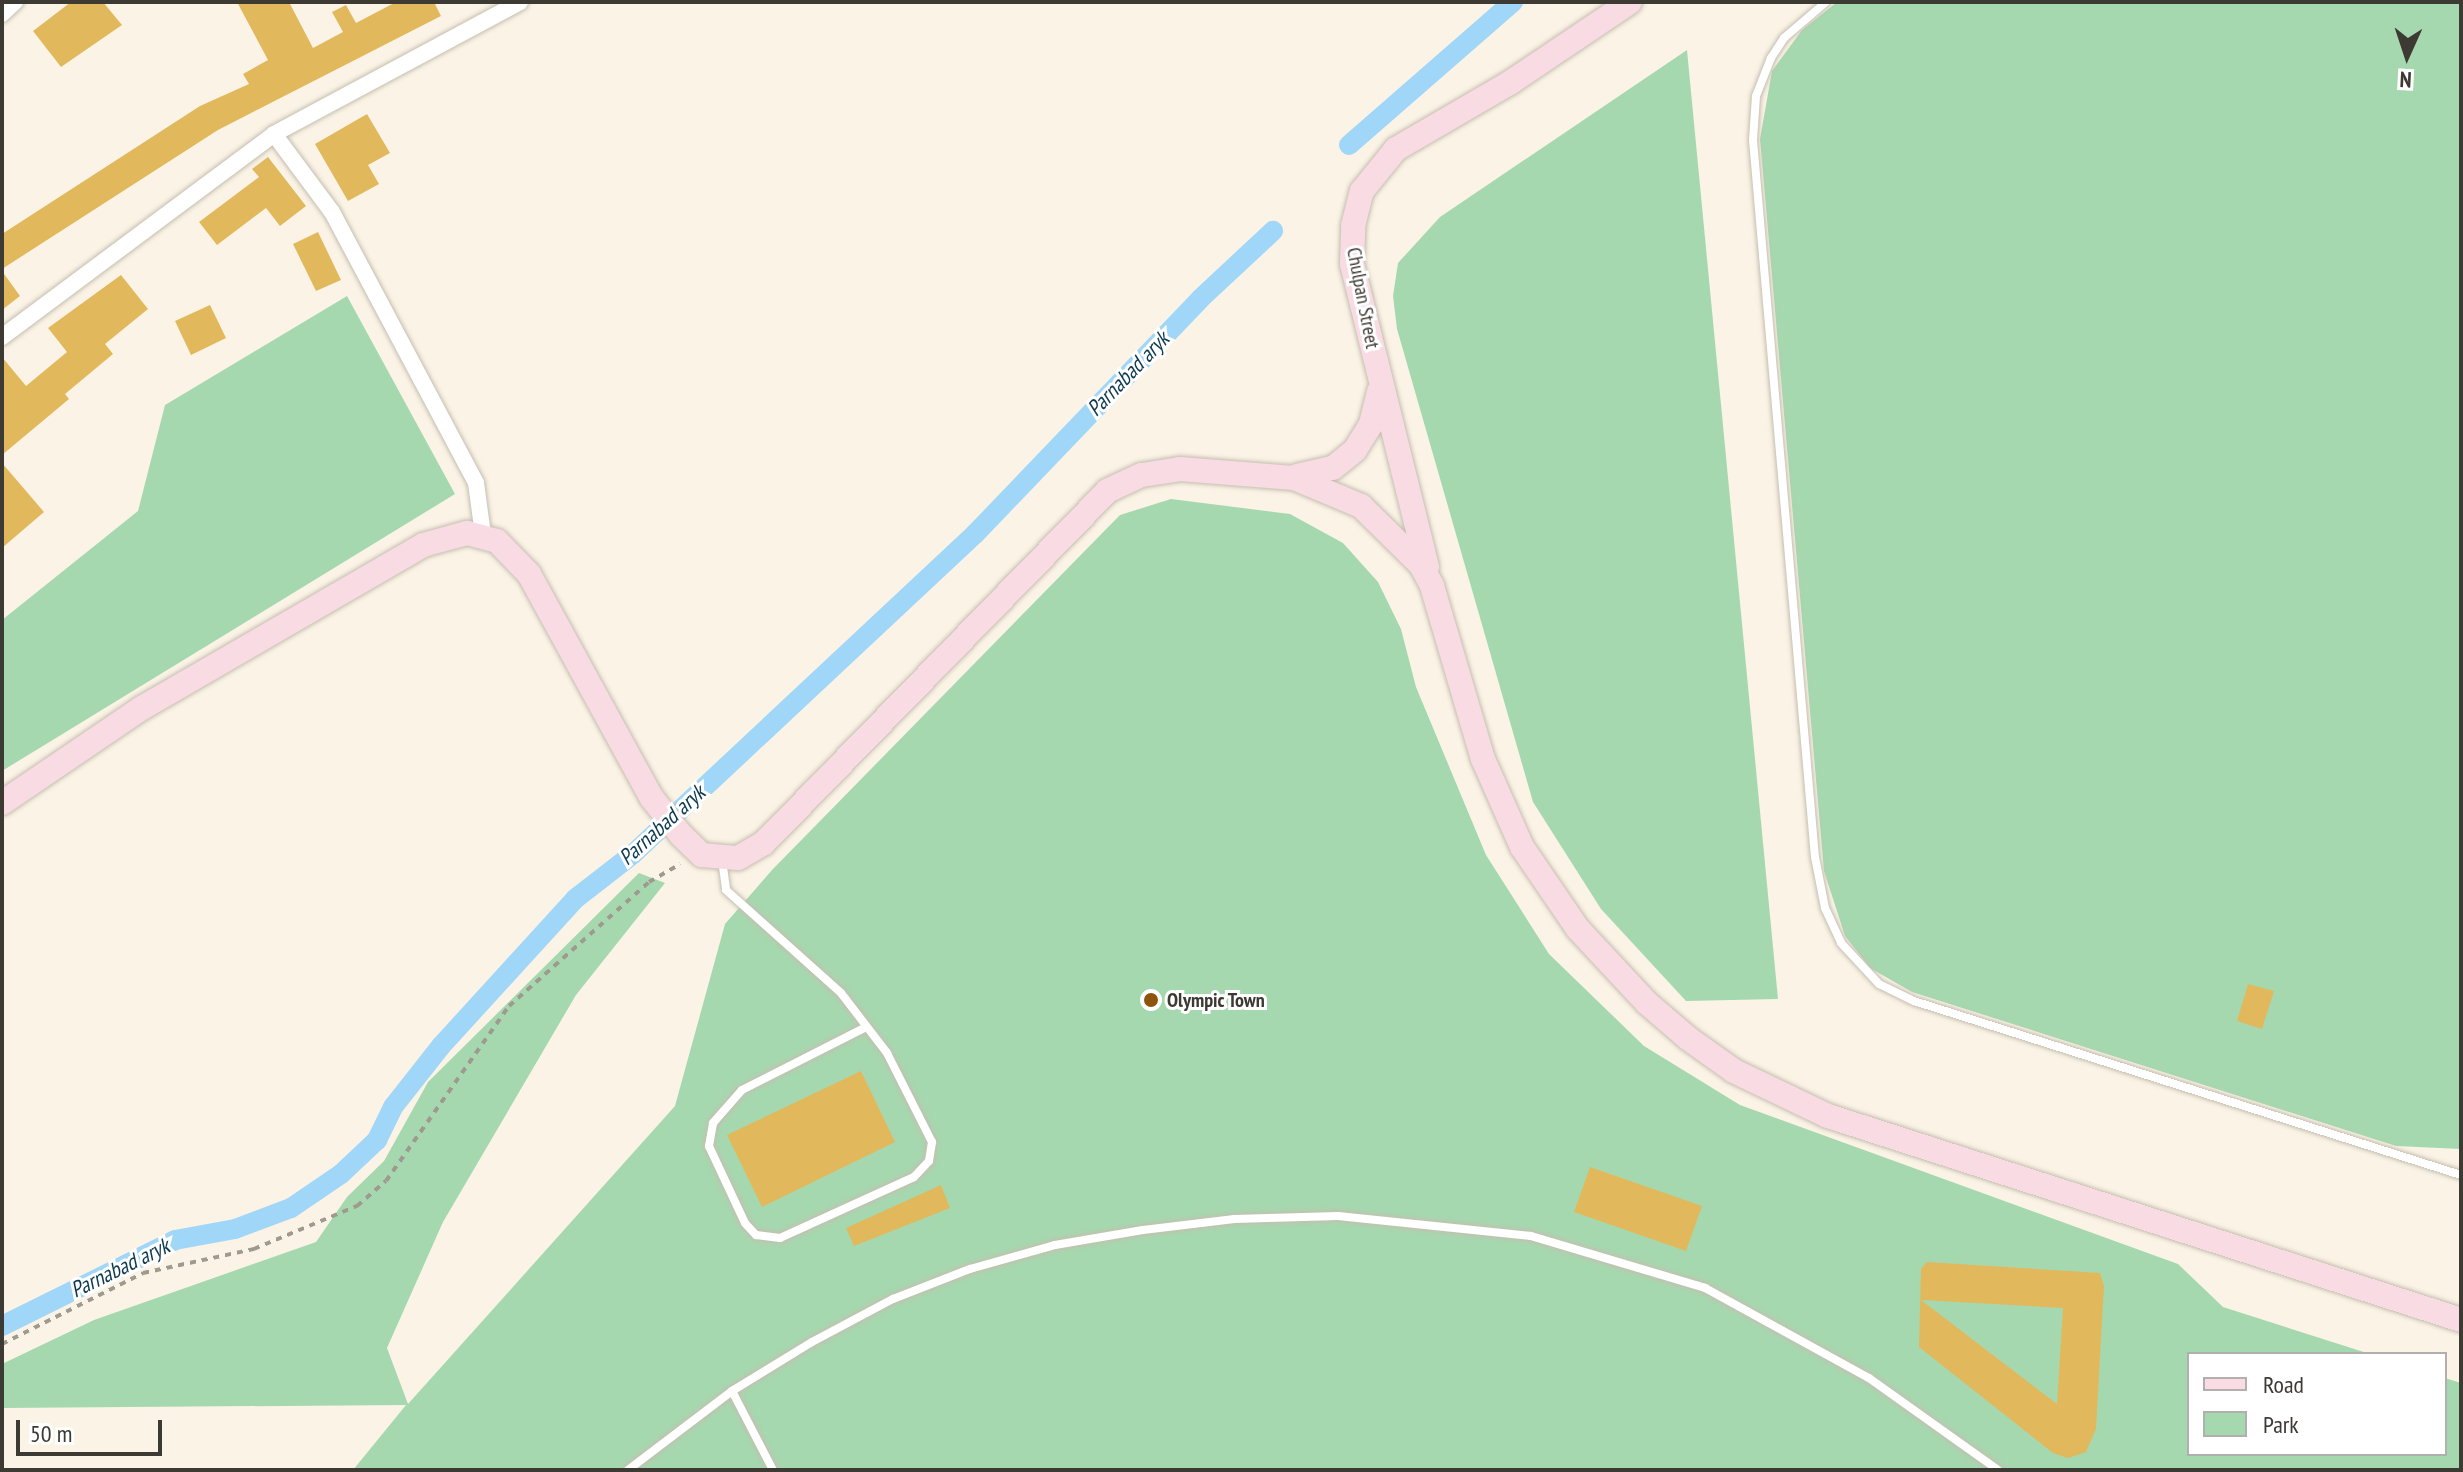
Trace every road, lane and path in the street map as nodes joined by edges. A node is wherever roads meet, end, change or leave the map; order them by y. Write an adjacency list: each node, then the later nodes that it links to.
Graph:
1 (15, 2): 5 (street)
2 (520, 2): 6 (street)
3 (1630, 2): 8 (main road, Chulpan Street)
4 (1826, 2): 16 (lane)
5 (2, 14)
6 (274, 134): 7 (street); 10 (street)
7 (2, 337)
8 (1379, 377): 9 (main road); 11 (main road, Chulpan Street)
9 (1282, 476): 11 (main road); 14 (main road)
10 (483, 535): 12 (main road); 13 (main road)
11 (1432, 586): 17 (main road)
12 (2, 803)
13 (688, 843): 14 (main road); 18 (path)
14 (722, 860): 15 (lane)
15 (866, 1027): 15 (lane)
16 (2461, 1175)
17 (2461, 1320)
18 (2, 1344)
19 (732, 1391): 20 (lane); 21 (lane); 22 (lane)
20 (628, 1470)
21 (773, 1470)
22 (1998, 1470)

